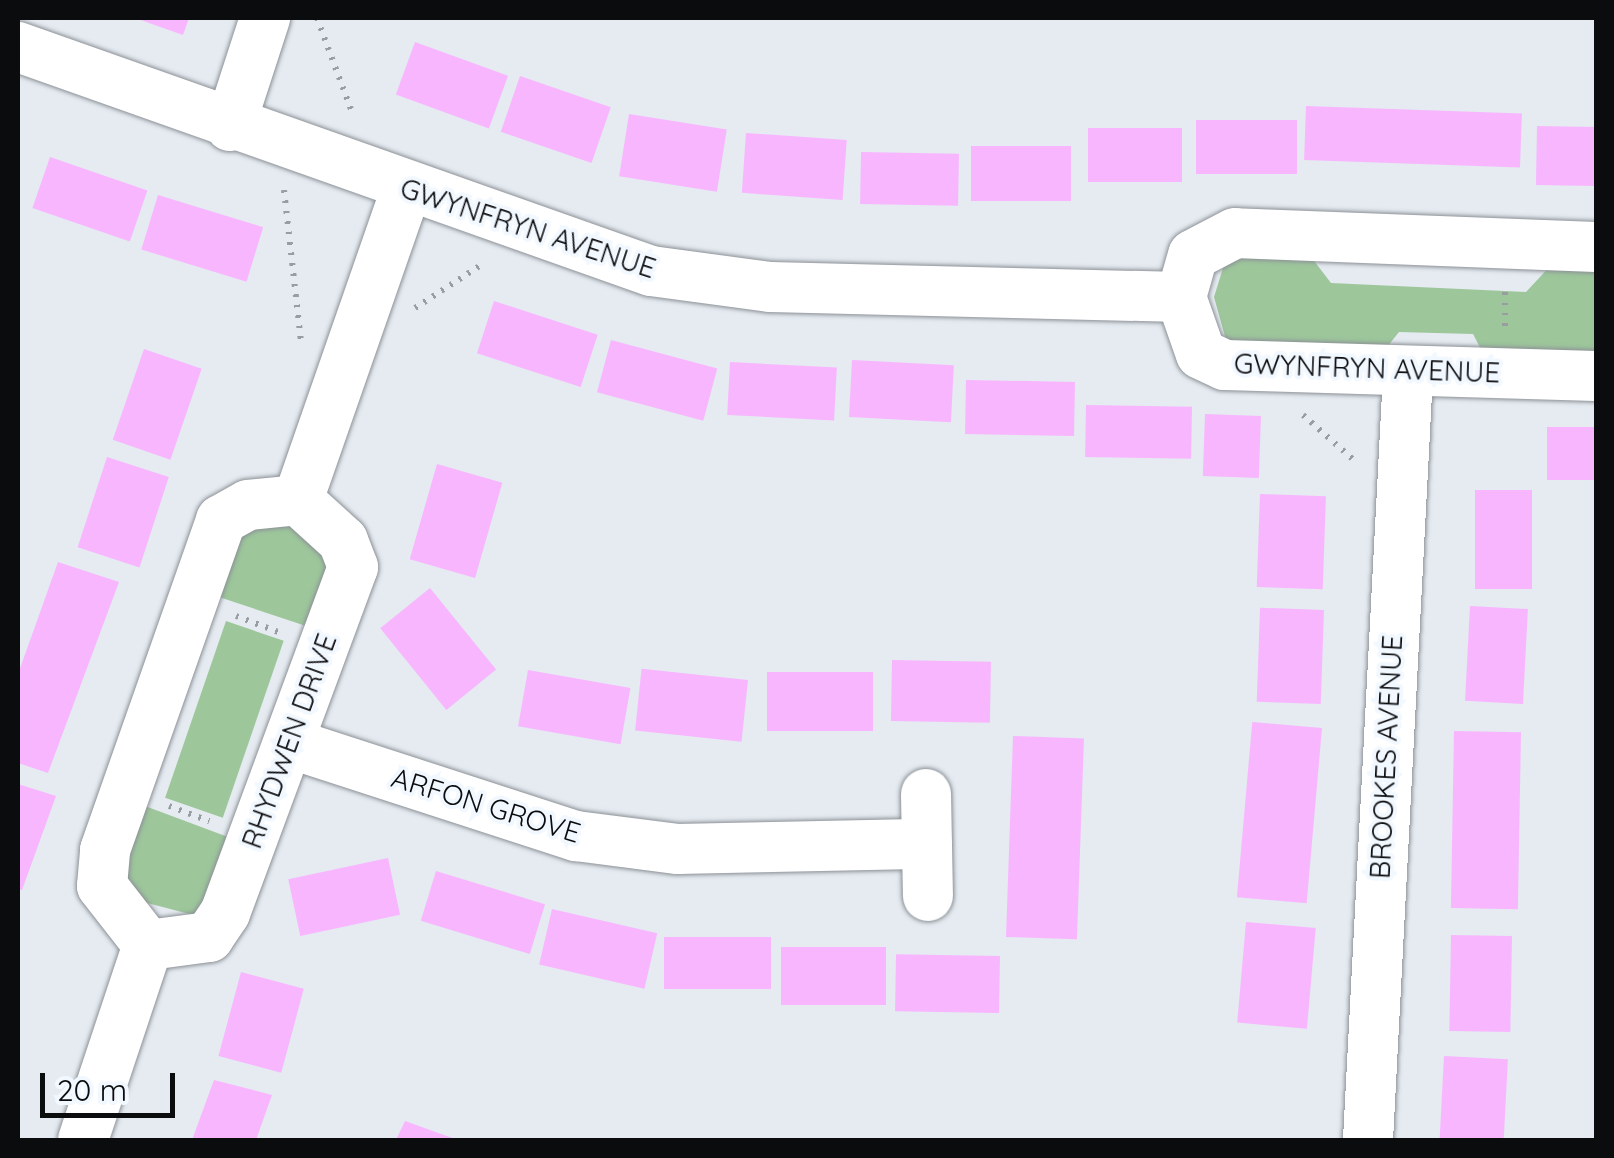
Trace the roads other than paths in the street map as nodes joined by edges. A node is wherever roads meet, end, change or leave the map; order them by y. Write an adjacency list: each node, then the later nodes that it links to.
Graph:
1 (266, 18): 3 (street)
2 (18, 47): 3 (street, GWYNFRYN AVENUE)
3 (230, 126): 4 (street, GWYNFRYN AVENUE)
4 (392, 184): 6 (street, GWYNFRYN AVENUE); 9 (street)
5 (1596, 247): 6 (street)
6 (1181, 297): 7 (street, GWYNFRYN AVENUE)
7 (1408, 373): 8 (street, GWYNFRYN AVENUE); 16 (street, BROOKES AVENUE)
8 (1596, 376)
9 (298, 500): 10 (street, RHYDWEN DRIVE); 14 (street)
10 (289, 743): 12 (street, ARFON GROVE); 14 (street, RHYDWEN DRIVE)
11 (926, 794): 12 (street)
12 (927, 844): 13 (street)
13 (928, 896)
14 (148, 946): 15 (street)
15 (82, 1140)
16 (1368, 1140)

